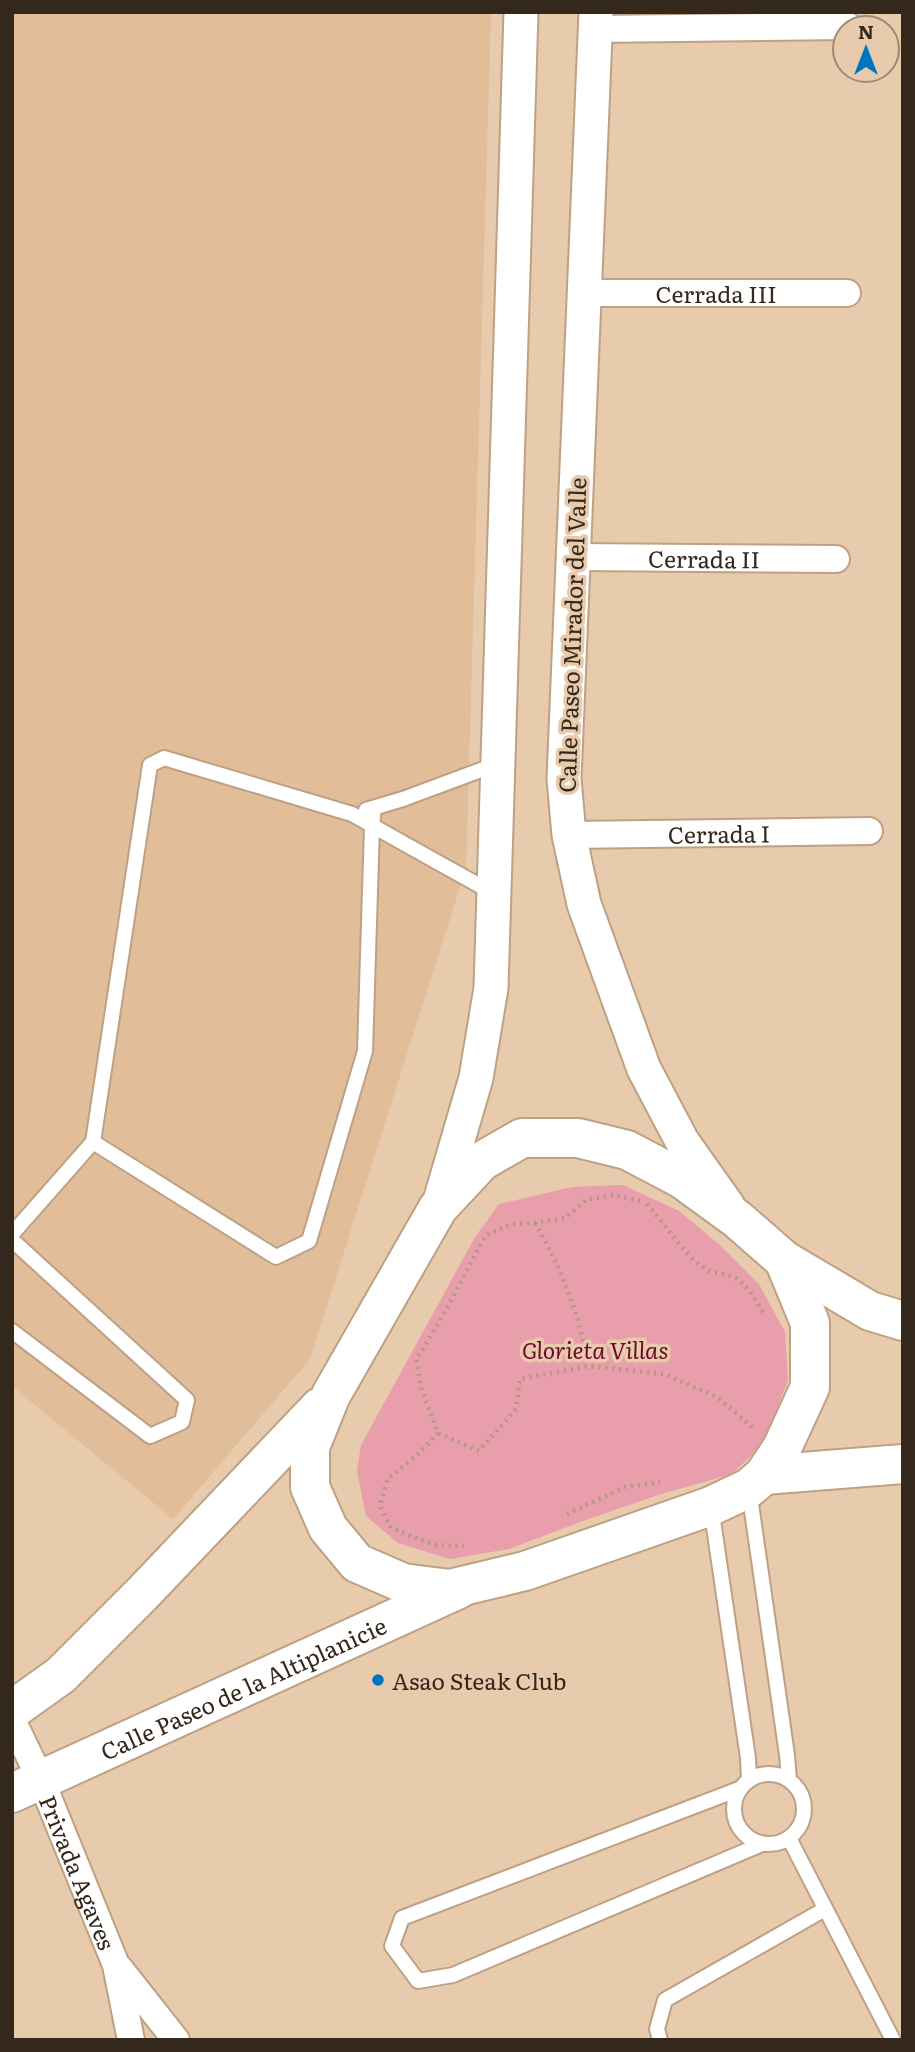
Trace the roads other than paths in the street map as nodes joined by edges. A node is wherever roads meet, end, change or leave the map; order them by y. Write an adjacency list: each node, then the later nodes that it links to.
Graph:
1 (521, 12): 8 (street)
2 (595, 21): 3 (street); 4 (street, Calle Paseo Mirador del Valle)
3 (831, 26)
4 (583, 293): 5 (street, Cerrada III); 6 (street, Calle Paseo Mirador del Valle)
5 (847, 293)
6 (573, 557): 7 (street, Cerrada II); 13 (street, Calle Paseo Mirador del Valle)
7 (836, 559)
8 (497, 764): 9 (lane); 14 (street)
9 (374, 808): 10 (lane); 11 (lane)
10 (352, 814): 11 (lane); 15 (lane)
11 (373, 826): 14 (lane); 15 (lane)
12 (869, 831): 13 (street, Cerrada I)
13 (569, 835): 17 (street, Calle Paseo Mirador del Valle)
14 (493, 893): 16 (street)
15 (93, 1142): 18 (lane)
16 (438, 1208): 17 (main road); 23 (main road)
17 (737, 1219): 20 (main road)
18 (12, 1234)
19 (12, 1240): 22 (lane)
20 (784, 1260): 21 (main road); 25 (main road)
21 (903, 1321)
22 (12, 1331)
23 (331, 1395): 27 (main road); 28 (main road)
24 (903, 1464): 25 (main road)
25 (756, 1482): 26 (main road); 30 (lane)
26 (711, 1506): 27 (main road); 31 (lane)
27 (472, 1565): 32 (main road, Calle Paseo de la Altiplanicie)
28 (12, 1710)
29 (12, 1720): 32 (street, Privada Agaves)
30 (789, 1780): 31 (lane); 33 (lane)
31 (744, 1784): 34 (lane); 34 (lane)
32 (26, 1786): 36 (street, Privada Agaves)
33 (789, 1838): 34 (lane); 35 (lane)
34 (762, 1844)
35 (825, 1909): 39 (lane); 40 (lane)
36 (116, 1965): 37 (street, Privada Agaves); 38 (street, Privada Agaves)
37 (131, 2040)
38 (176, 2040)
39 (660, 2040)
40 (893, 2040)

